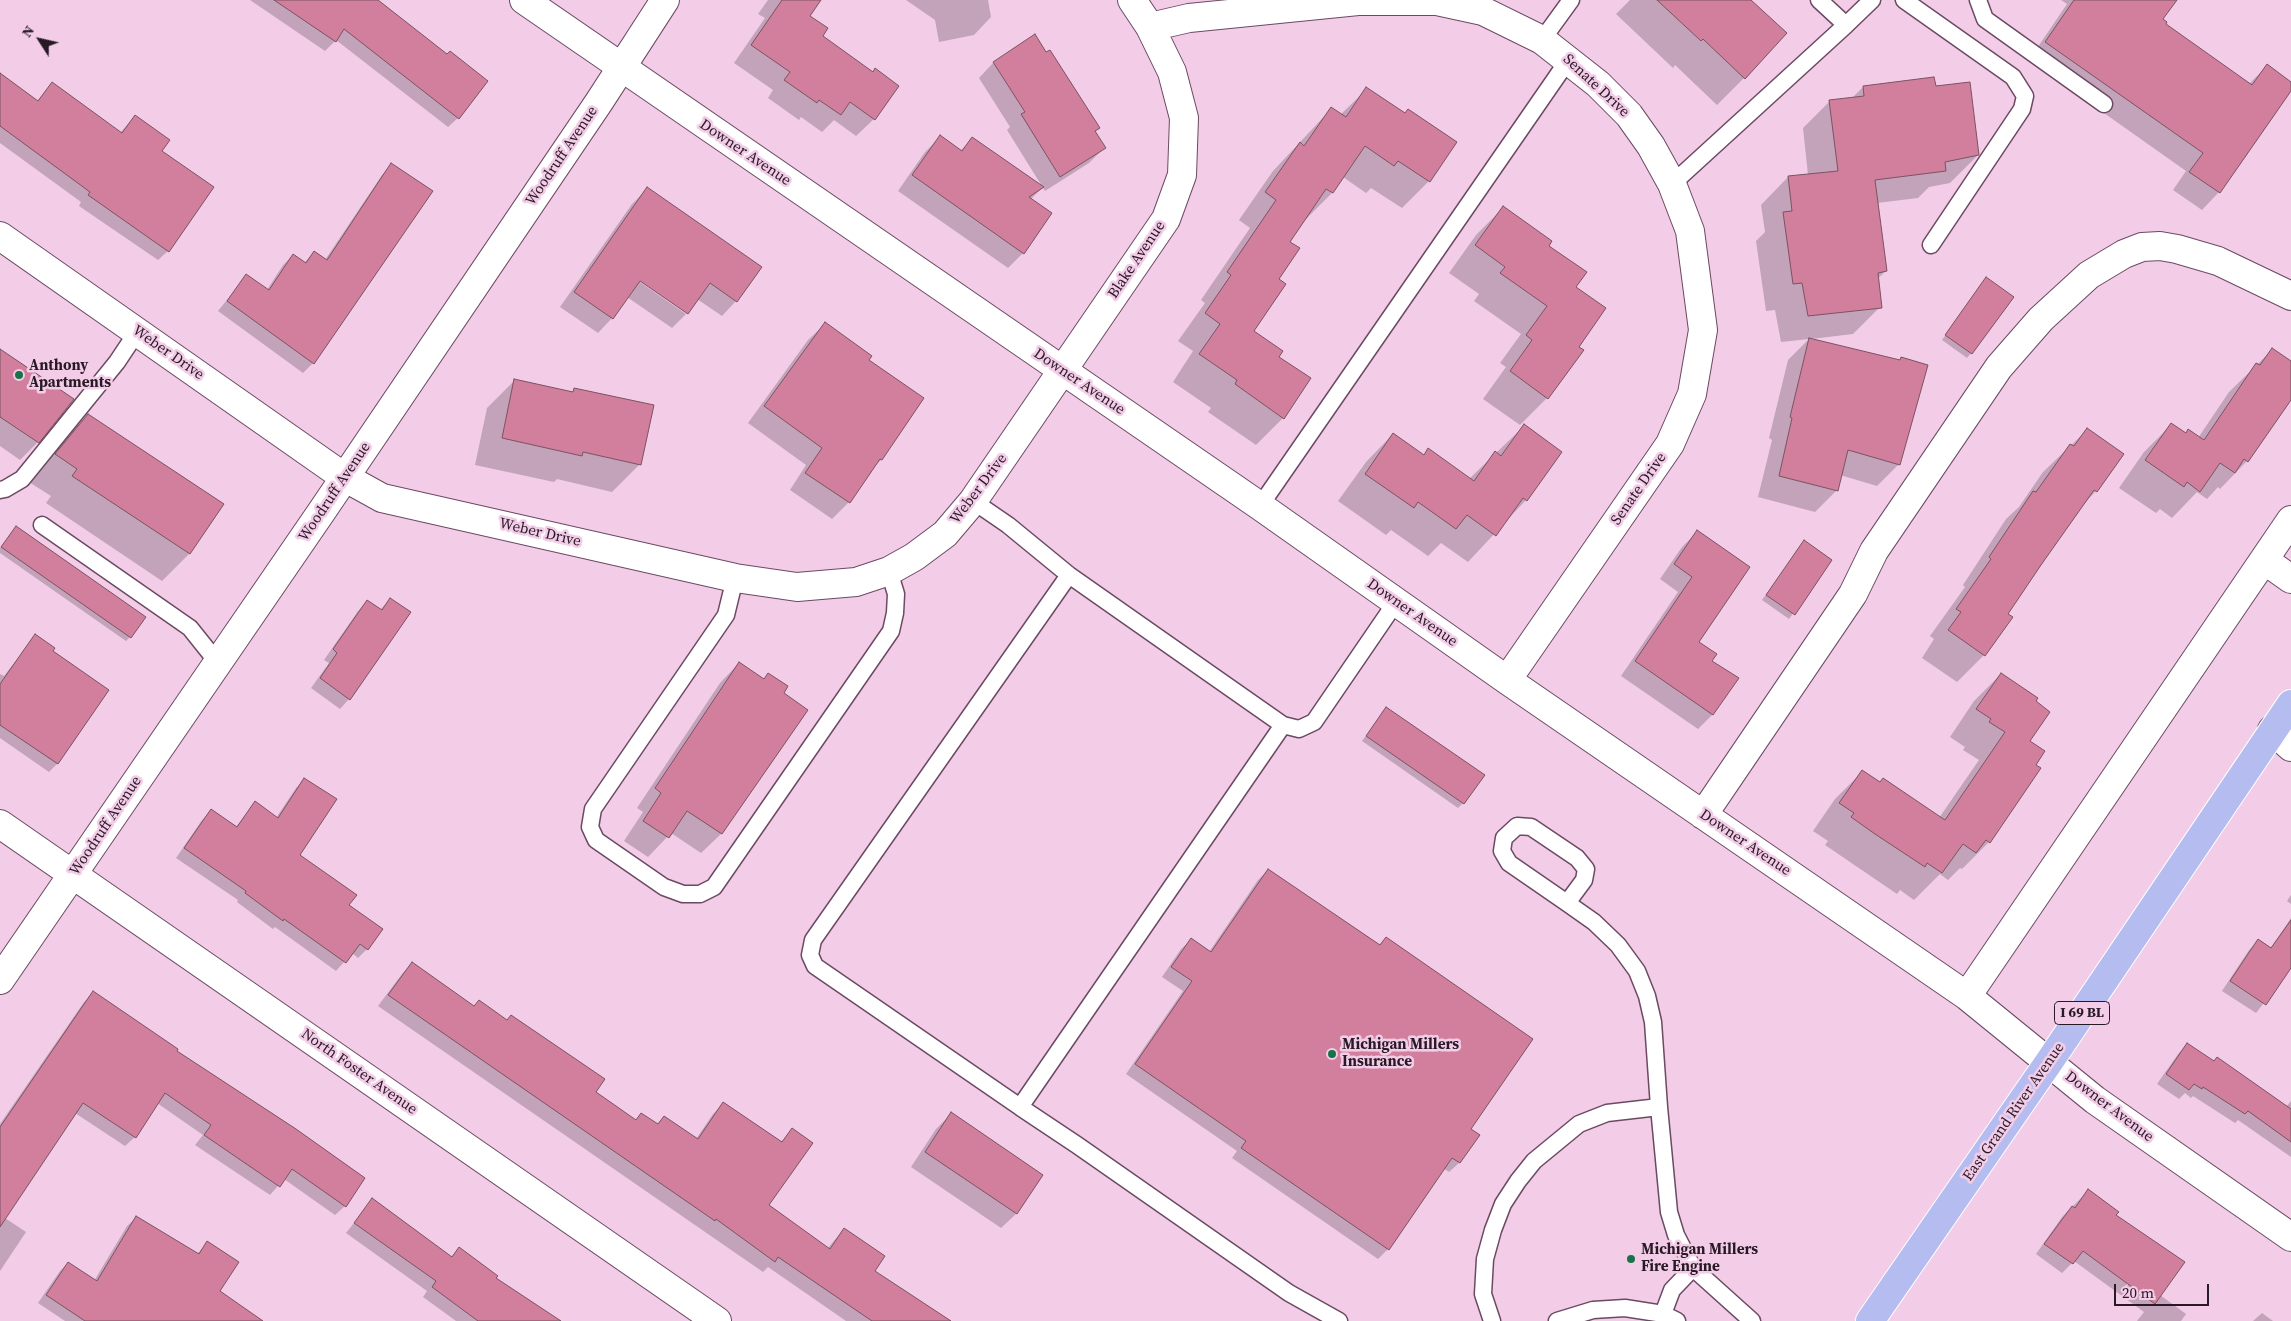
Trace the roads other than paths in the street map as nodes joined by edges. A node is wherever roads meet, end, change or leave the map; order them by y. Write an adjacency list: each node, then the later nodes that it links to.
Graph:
1 (524, 0): 14 (street, Downer Avenue)
2 (665, 0): 14 (street, Woodruff Avenue)
3 (1132, 0): 11 (street, Blake Avenue)
4 (1572, 0): 12 (lane)
5 (1819, 0): 10 (lane)
6 (1872, 0): 10 (lane)
7 (1904, 0): 18 (lane)
8 (1978, 0): 15 (lane)
9 (1192, 9): 11 (street, Senate Drive); 12 (street, Senate Drive)
10 (1846, 25): 16 (lane)
11 (1150, 27): 21 (street, Blake Avenue)
12 (1542, 40): 13 (street, Senate Drive)
13 (1569, 59): 16 (street, Senate Drive); 25 (lane)
14 (621, 68): 21 (street, Downer Avenue); 22 (street, Woodruff Avenue)
15 (2104, 104)
16 (1672, 184): 35 (street, Senate Drive)
17 (0, 236): 20 (street, Weber Drive)
18 (1931, 245)
19 (2291, 296): 39 (street)
20 (137, 332): 22 (street, Weber Drive); 23 (lane)
21 (1062, 371): 24 (street, Weber Drive); 25 (street, Downer Avenue)
22 (344, 477): 31 (street, Weber Drive); 34 (street, Woodruff Avenue)
23 (0, 490)
24 (973, 501): 29 (street, Weber Drive); 30 (lane)
25 (1260, 506): 33 (street, Downer Avenue)
26 (2291, 520): 28 (street)
27 (42, 525): 34 (lane)
28 (2264, 560): 32 (street); 44 (street)
29 (889, 571): 31 (street, Weber Drive); 31 (lane)
30 (1069, 575): 37 (lane); 46 (lane)
31 (735, 578)
32 (2291, 579)
33 (1396, 602): 35 (street, Downer Avenue); 37 (lane)
34 (218, 663): 41 (street, Woodruff Avenue)
35 (1507, 680): 39 (street, Downer Avenue)
36 (2291, 704): 38 (main road, East Grand River Avenue / I 69 BL)
37 (1284, 725): 46 (lane)
38 (2282, 738): 45 (main road, East Grand River Avenue / I 69 BL)
39 (1703, 815): 44 (street, Downer Avenue)
40 (0, 824): 41 (street, North Foster Avenue)
41 (73, 875): 43 (street, Woodruff Avenue); 51 (street, North Foster Avenue)
42 (1567, 903): 42 (lane); 47 (lane)
43 (0, 980)
44 (1967, 996): 45 (street, Downer Avenue)
45 (2049, 1062): 48 (street, Downer Avenue); 56 (main road, East Grand River Avenue / I 69 BL)
46 (1020, 1107): 52 (lane)
47 (1659, 1107): 49 (lane); 53 (lane)
48 (2291, 1237)
49 (1693, 1268): 50 (lane); 55 (lane)
50 (1670, 1317): 54 (lane)
51 (717, 1321)
52 (1339, 1321)
53 (1492, 1321)
54 (1557, 1321)
55 (1752, 1321)
56 (1870, 1321)

